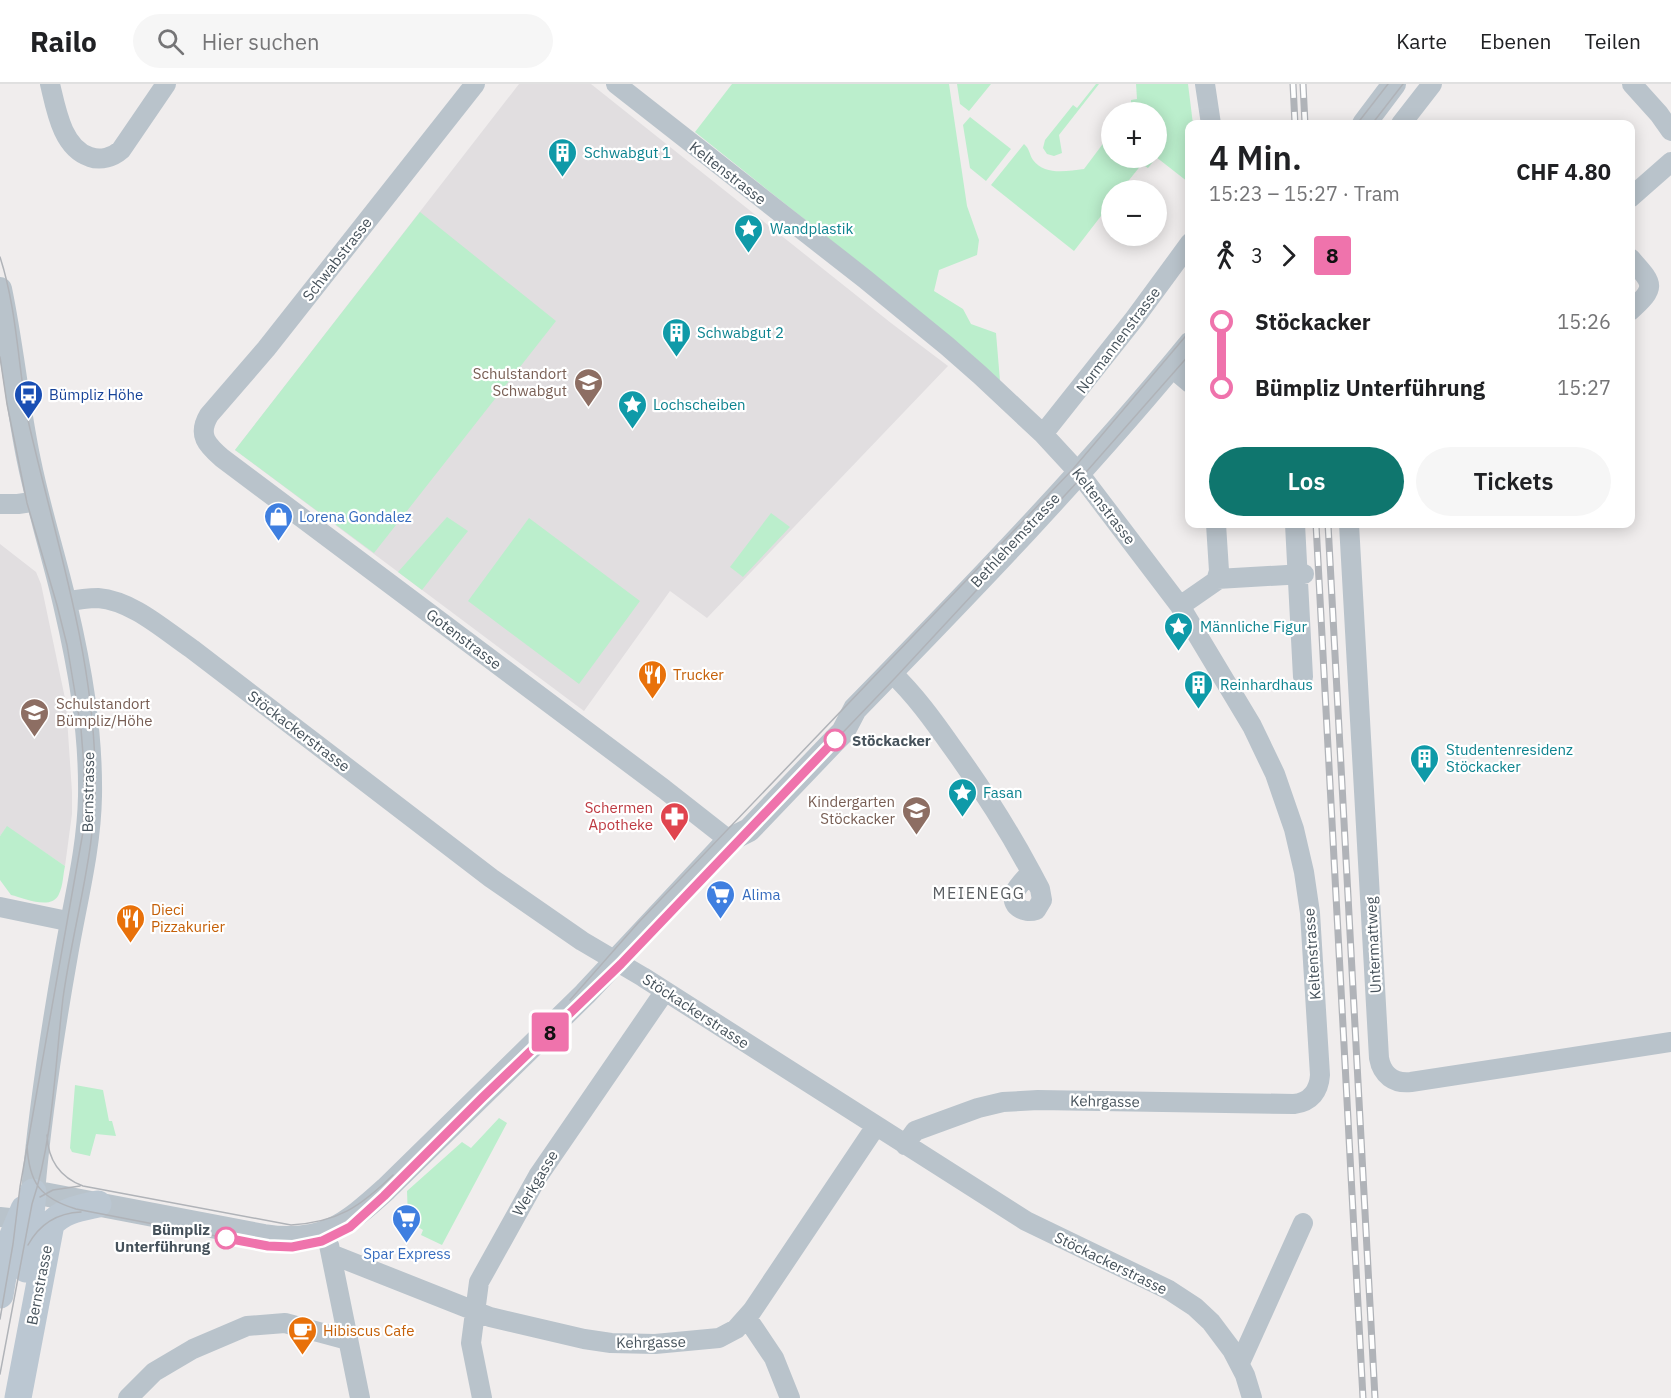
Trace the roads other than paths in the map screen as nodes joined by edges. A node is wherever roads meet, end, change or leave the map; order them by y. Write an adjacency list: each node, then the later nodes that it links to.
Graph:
1 (51, 84): 2 (street)
2 (166, 84)
3 (475, 84): 22 (street, Schwabstrasse)
4 (616, 84): 23 (street, Keltenstrasse)
5 (1205, 84): 9 (street)
6 (1394, 84): 10 (street)
7 (1432, 84): 11 (street)
8 (1632, 84): 12 (street)
9 (1210, 120)
10 (1367, 120)
11 (1404, 120)
12 (1671, 131)
13 (1671, 162): 14 (street)
14 (1635, 194)
15 (1185, 250): 23 (street, Normannenstrasse)
16 (1635, 264): 18 (street)
17 (0, 289): 25 (street, Bernstrasse)
18 (1635, 307)
19 (1185, 350): 20 (street, Bethlehemstrasse)
20 (1171, 367): 21 (street); 24 (street, Bethlehemstrasse)
21 (1185, 379)
22 (204, 434): 36 (street, Gotenstrasse)
23 (1043, 434): 24 (street, Keltenstrasse)
24 (1079, 473): 33 (street, Keltenstrasse); 34 (street, Bethlehemstrasse)
25 (38, 501): 26 (street); 32 (street, Bernstrasse)
26 (0, 504)
27 (1216, 528): 31 (street)
28 (1295, 528): 30 (street)
29 (1349, 528): 42 (street, Untermattweg)
30 (1301, 574): 31 (street); 35 (street)
31 (1216, 579): 33 (street)
32 (65, 602): 39 (street, Bernstrasse); 40 (street, Stöckackerstrasse)
33 (1180, 606): 43 (street, Keltenstrasse)
34 (891, 672): 36 (street, Bethlehemstrasse); 37 (street)
35 (1303, 677)
36 (729, 840): 40 (street, Bethlehemstrasse)
37 (1031, 872)
38 (0, 907): 39 (street)
39 (72, 922): 46 (street, Bernstrasse)
40 (616, 960): 41 (street, Stöckackerstrasse); 50 (street, Bethlehemstrasse)
41 (665, 991): 44 (street, Stöckackerstrasse); 52 (street, Werkgasse)
42 (1671, 1042)
43 (1313, 1095): 45 (street, Kehrgasse)
44 (876, 1126): 45 (street, Stöckackerstrasse); 53 (street, Kehrgasse)
45 (905, 1145): 55 (street, Stöckackerstrasse)
46 (33, 1192): 47 (street, Bethlehemstrasse); 48 (main road, Bernstrasse); 56 (main road, Bernstrasse)
47 (98, 1204): 50 (street, Bethlehemstrasse); 57 (main road, Bernstrasse)
48 (9, 1218): 51 (main road, Bernstrasse)
49 (1303, 1223): 55 (street)
50 (329, 1244): 52 (street, Kehrgasse); 54 (street)
51 (0, 1295)
52 (475, 1312): 53 (street, Kehrgasse); 60 (street, Werkgasse)
53 (747, 1318): 61 (street)
54 (348, 1340): 58 (street); 59 (street)
55 (1240, 1363): 62 (street, Stöckackerstrasse)
56 (8, 1398)
57 (18, 1398)
58 (128, 1398)
59 (360, 1398)
60 (482, 1398)
61 (790, 1398)
62 (1252, 1398)

